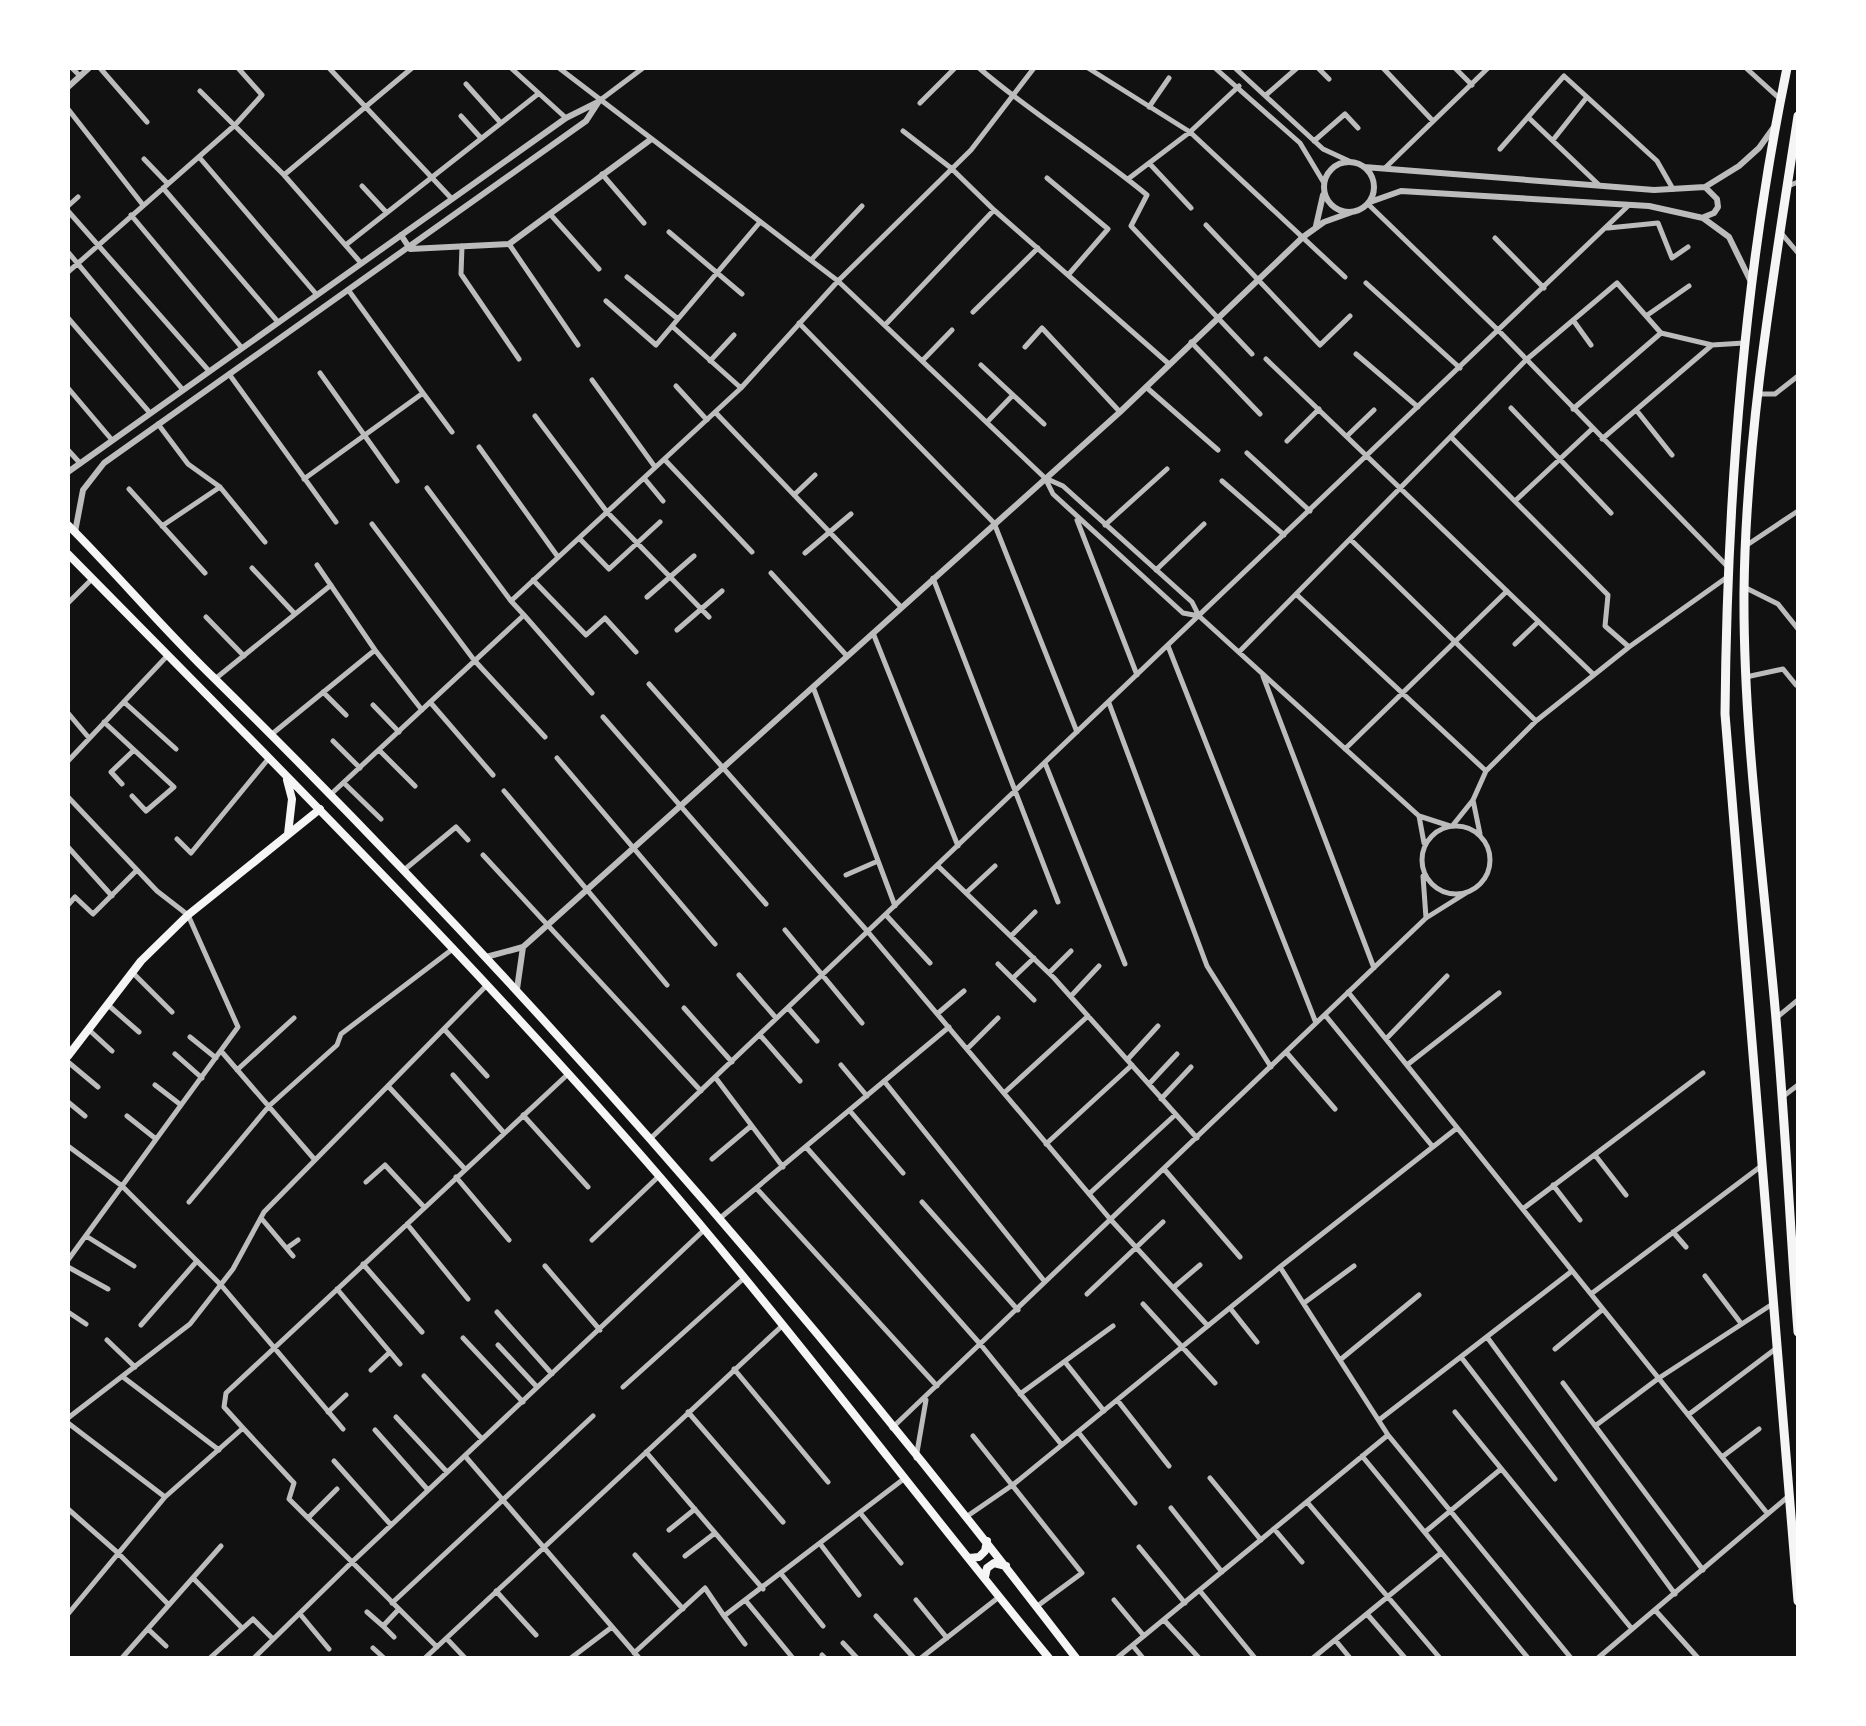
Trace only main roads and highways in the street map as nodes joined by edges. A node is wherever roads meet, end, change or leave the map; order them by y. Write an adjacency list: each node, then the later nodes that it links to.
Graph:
1 (1787, 68): 3 (main road)
2 (1798, 116): 4 (main road)
3 (1733, 460): 4 (main road); 19 (main road)
4 (1753, 462): 13 (main road)
5 (68, 525): 7 (main road)
6 (68, 554): 8 (main road)
7 (143, 602): 8 (main road); 15 (main road)
8 (129, 616): 9 (main road)
9 (283, 772): 10 (main road); 11 (main road)
10 (320, 809): 11 (main road); 16 (main road)
11 (288, 834): 12 (main road)
12 (69, 1061)
13 (1797, 1285): 14 (main road)
14 (1798, 1332)
15 (987, 1542): 16 (main road); 17 (main road)
16 (970, 1558): 18 (main road)
17 (1006, 1566): 18 (main road); 21 (main road)
18 (985, 1578): 20 (main road)
19 (1798, 1601)
20 (1049, 1658)
21 (1076, 1658)

